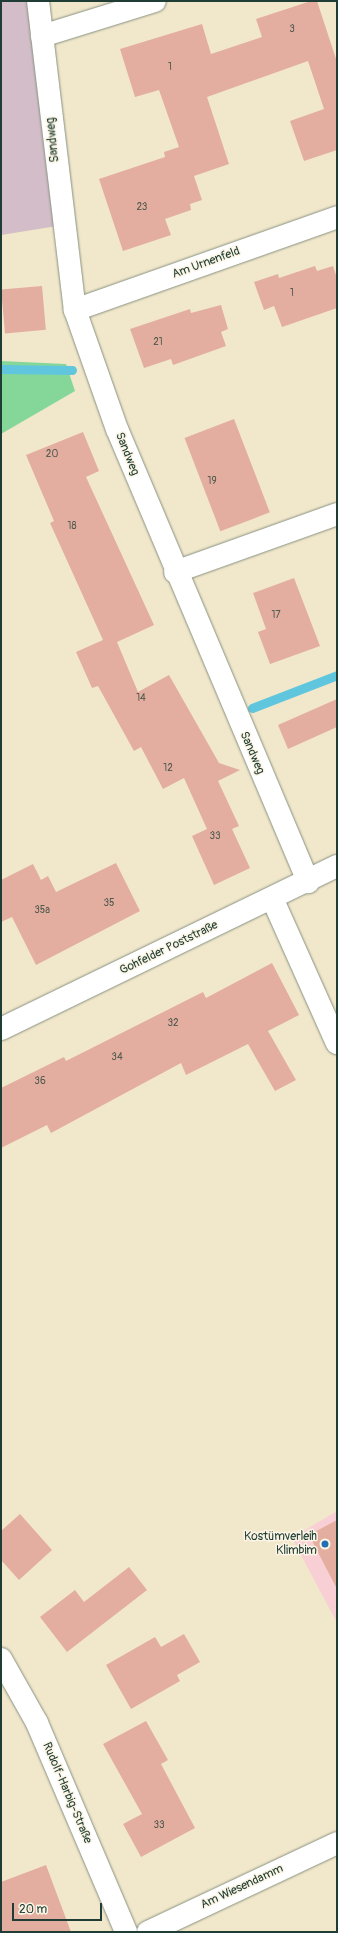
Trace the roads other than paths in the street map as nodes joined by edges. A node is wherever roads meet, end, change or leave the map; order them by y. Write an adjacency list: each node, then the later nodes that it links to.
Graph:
1 (38, 1): 3 (street, Sandweg)
2 (155, 1): 3 (street)
3 (42, 36): 5 (street, Sandweg)
4 (337, 217): 5 (street, Am Urnenfeld)
5 (75, 310): 7 (street, Sandweg)
6 (337, 514): 7 (street)
7 (175, 572): 9 (street, Sandweg)
8 (337, 866): 9 (street, Gohfelder Poststraße)
9 (308, 882): 10 (street, Gohfelder Poststraße)
10 (272, 898): 11 (street, Gohfelder Poststraße); 12 (street)
11 (1, 1029)
12 (337, 1043)
13 (1, 1659): 15 (street, Rudolf-Harbig-Straße)
14 (337, 1843): 16 (street, Am Wiesendamm)
15 (126, 1932)
16 (148, 1932)

